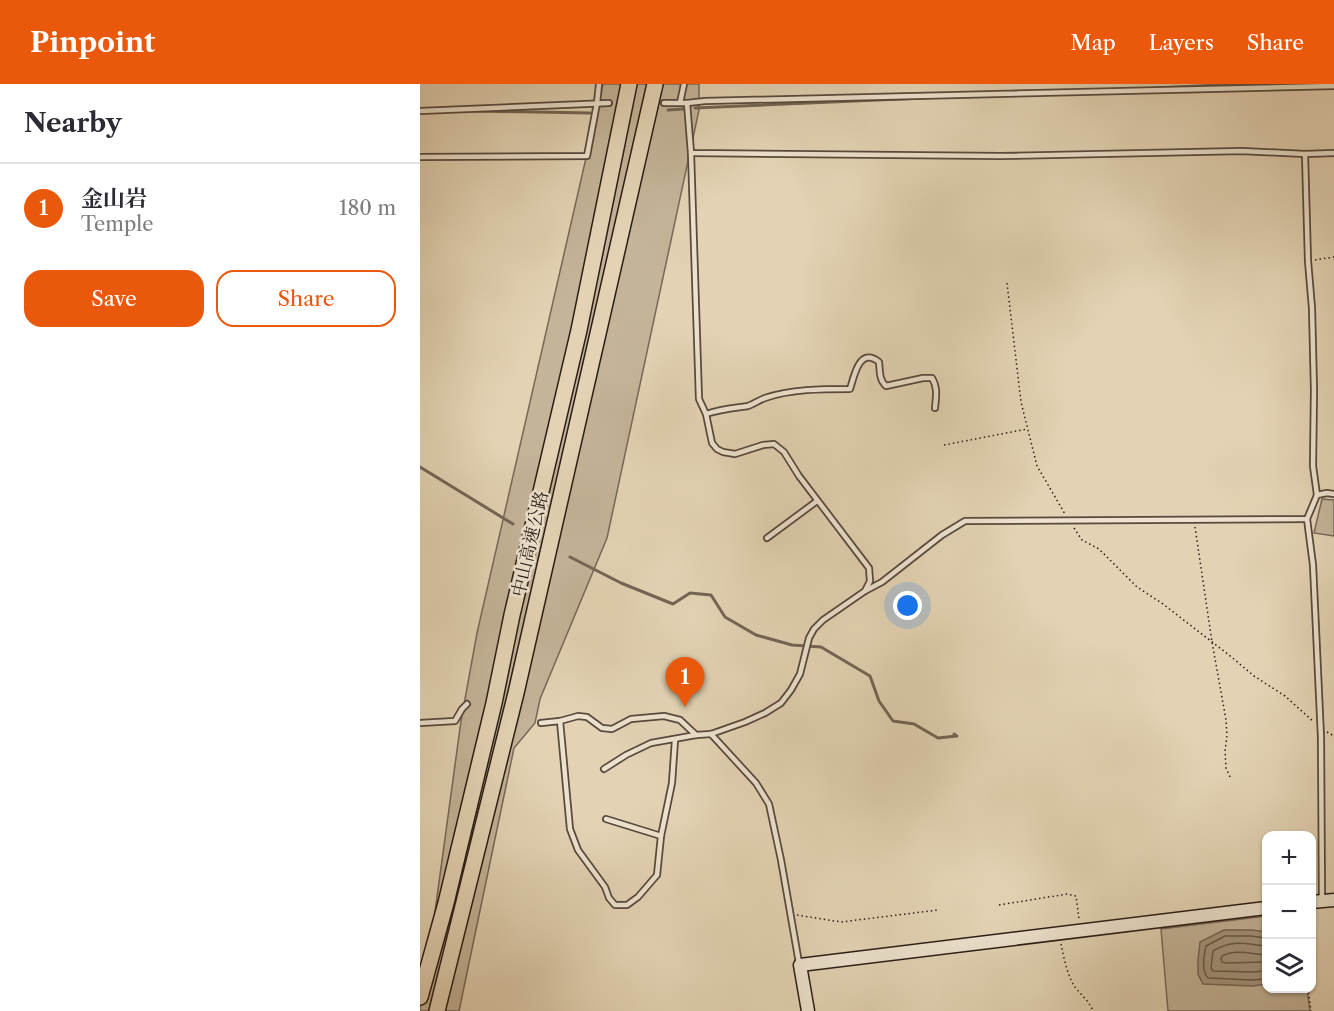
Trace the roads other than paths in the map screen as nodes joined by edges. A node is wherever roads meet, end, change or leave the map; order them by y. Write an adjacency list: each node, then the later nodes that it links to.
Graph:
1 (599, 84): 6 (lane)
2 (629, 84): 37 (highway, 中山高速公路)
3 (655, 84): 38 (highway, 中山高速公路)
4 (684, 84): 9 (lane)
5 (1334, 86): 10 (lane)
6 (597, 103): 7 (lane); 11 (lane); 15 (lane)
7 (609, 103)
8 (664, 103): 9 (lane)
9 (680, 103): 10 (lane)
10 (687, 103): 12 (lane)
11 (420, 111)
12 (691, 153): 14 (lane); 17 (lane)
13 (1334, 153): 14 (lane)
14 (1305, 154): 19 (lane)
15 (420, 157)
16 (935, 408): 17 (lane)
17 (706, 414): 20 (lane)
18 (1334, 494): 19 (lane)
19 (1317, 495): 21 (lane)
20 (817, 501): 22 (lane); 23 (lane)
21 (1307, 519): 23 (lane); 34 (lane)
22 (767, 538)
23 (865, 591): 28 (lane)
24 (467, 704): 26 (lane)
25 (560, 721): 27 (lane); 29 (lane); 33 (lane)
26 (420, 723)
27 (541, 723)
28 (711, 734): 29 (lane); 36 (lane)
29 (696, 735): 30 (lane)
30 (675, 740): 31 (lane); 33 (lane)
31 (604, 769)
32 (606, 819): 33 (lane)
33 (661, 836)
34 (1323, 901)
35 (1262, 908): 36 (street)
36 (800, 965): 39 (street)
37 (420, 997)
38 (437, 1011)
39 (808, 1011)

